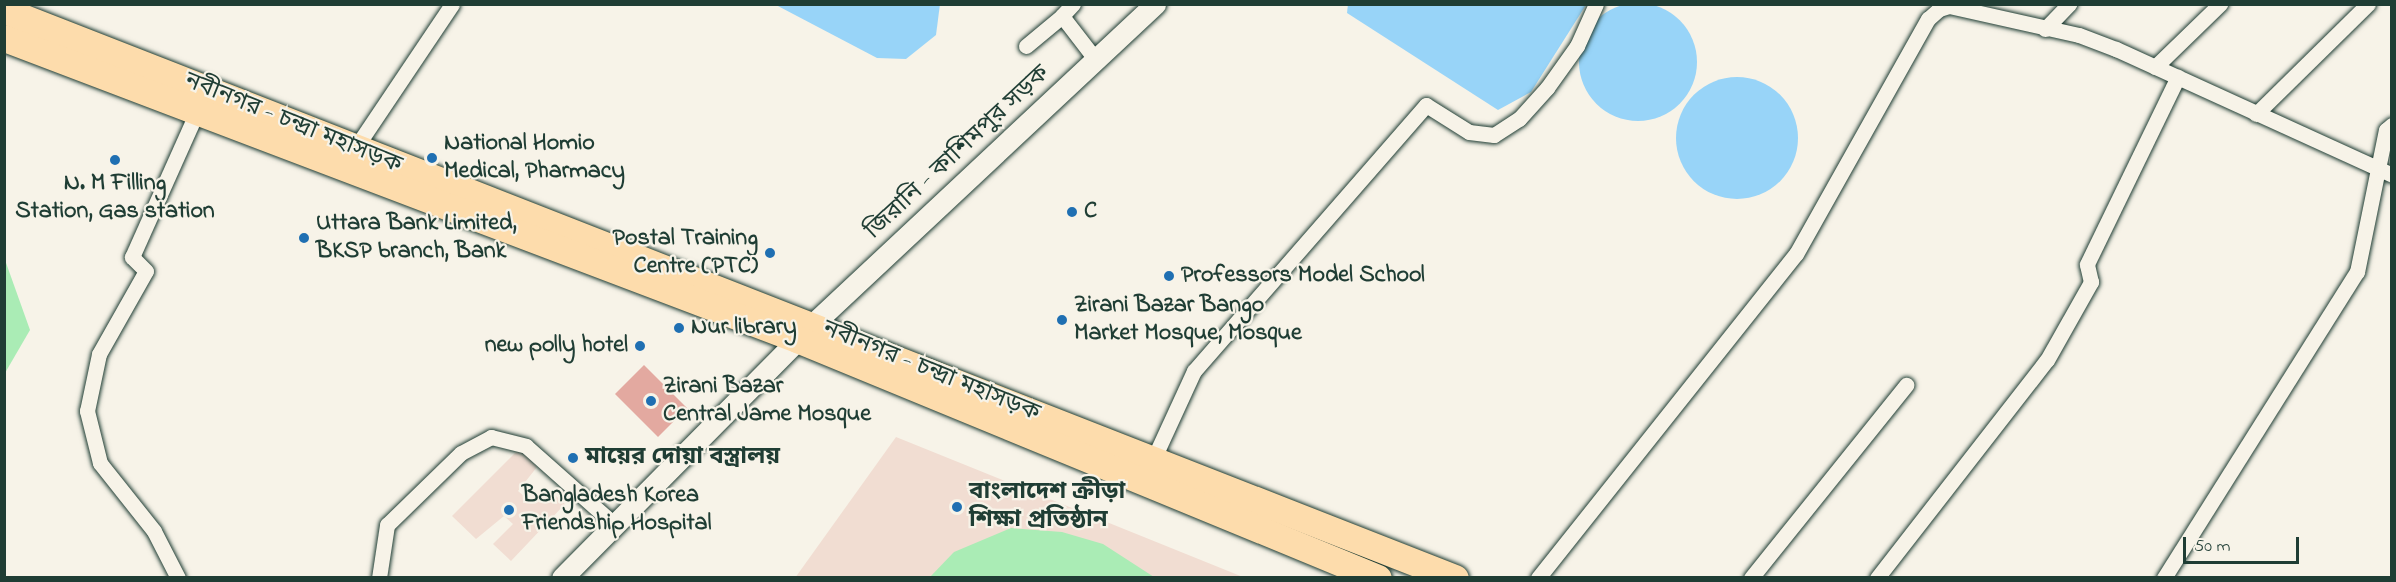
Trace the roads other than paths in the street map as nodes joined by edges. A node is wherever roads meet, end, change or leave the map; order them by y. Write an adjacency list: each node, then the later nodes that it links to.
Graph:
1 (452, 4): 18 (street)
2 (1155, 4): 12 (street, জিরানি - কাশিমপুর সড়ক)
3 (1596, 4): 22 (street)
4 (2069, 4): 9 (street)
5 (2220, 4): 13 (street)
6 (2368, 4): 16 (street)
7 (4, 10): 18 (highway, নবীনগর - চন্দ্রা মহাসড়ক)
8 (1067, 10): 11 (street); 12 (street)
9 (2045, 29): 13 (street); 29 (street)
10 (4, 38): 15 (highway, নবীনগর - চন্দ্রা মহাসড়ক)
11 (1026, 45)
12 (1096, 60): 20 (street, জিরানি - কাশিমপুর সড়ক)
13 (2155, 67): 14 (street)
14 (2178, 77): 16 (street); 31 (street)
15 (196, 114): 18 (highway, নবীনগর - চন্দ্রা মহাসড়ক); 24 (street)
16 (2256, 114): 19 (street)
17 (2391, 125): 19 (street)
18 (350, 158): 20 (highway, নবীনগর - চন্দ্রা মহাসড়ক)
19 (2385, 172): 32 (street)
20 (805, 332): 22 (highway, নবীনগর - চন্দ্রা মহাসড়ক); 23 (street, জিরানি - কাশিমপুর সড়ক); 27 (highway, নবীনগর - চন্দ্রা মহাসড়ক)
21 (1906, 385): 30 (street)
22 (1153, 460): 28 (highway, নবীনগর - চন্দ্রা মহাসড়ক)
23 (614, 524): 25 (street); 26 (street, জিরানি - কাশিমপুর সড়ক)
24 (178, 578)
25 (379, 578)
26 (562, 578)
27 (1378, 578)
28 (1455, 578)
29 (1539, 578)
30 (1751, 578)
31 (1877, 578)
32 (2164, 578)

